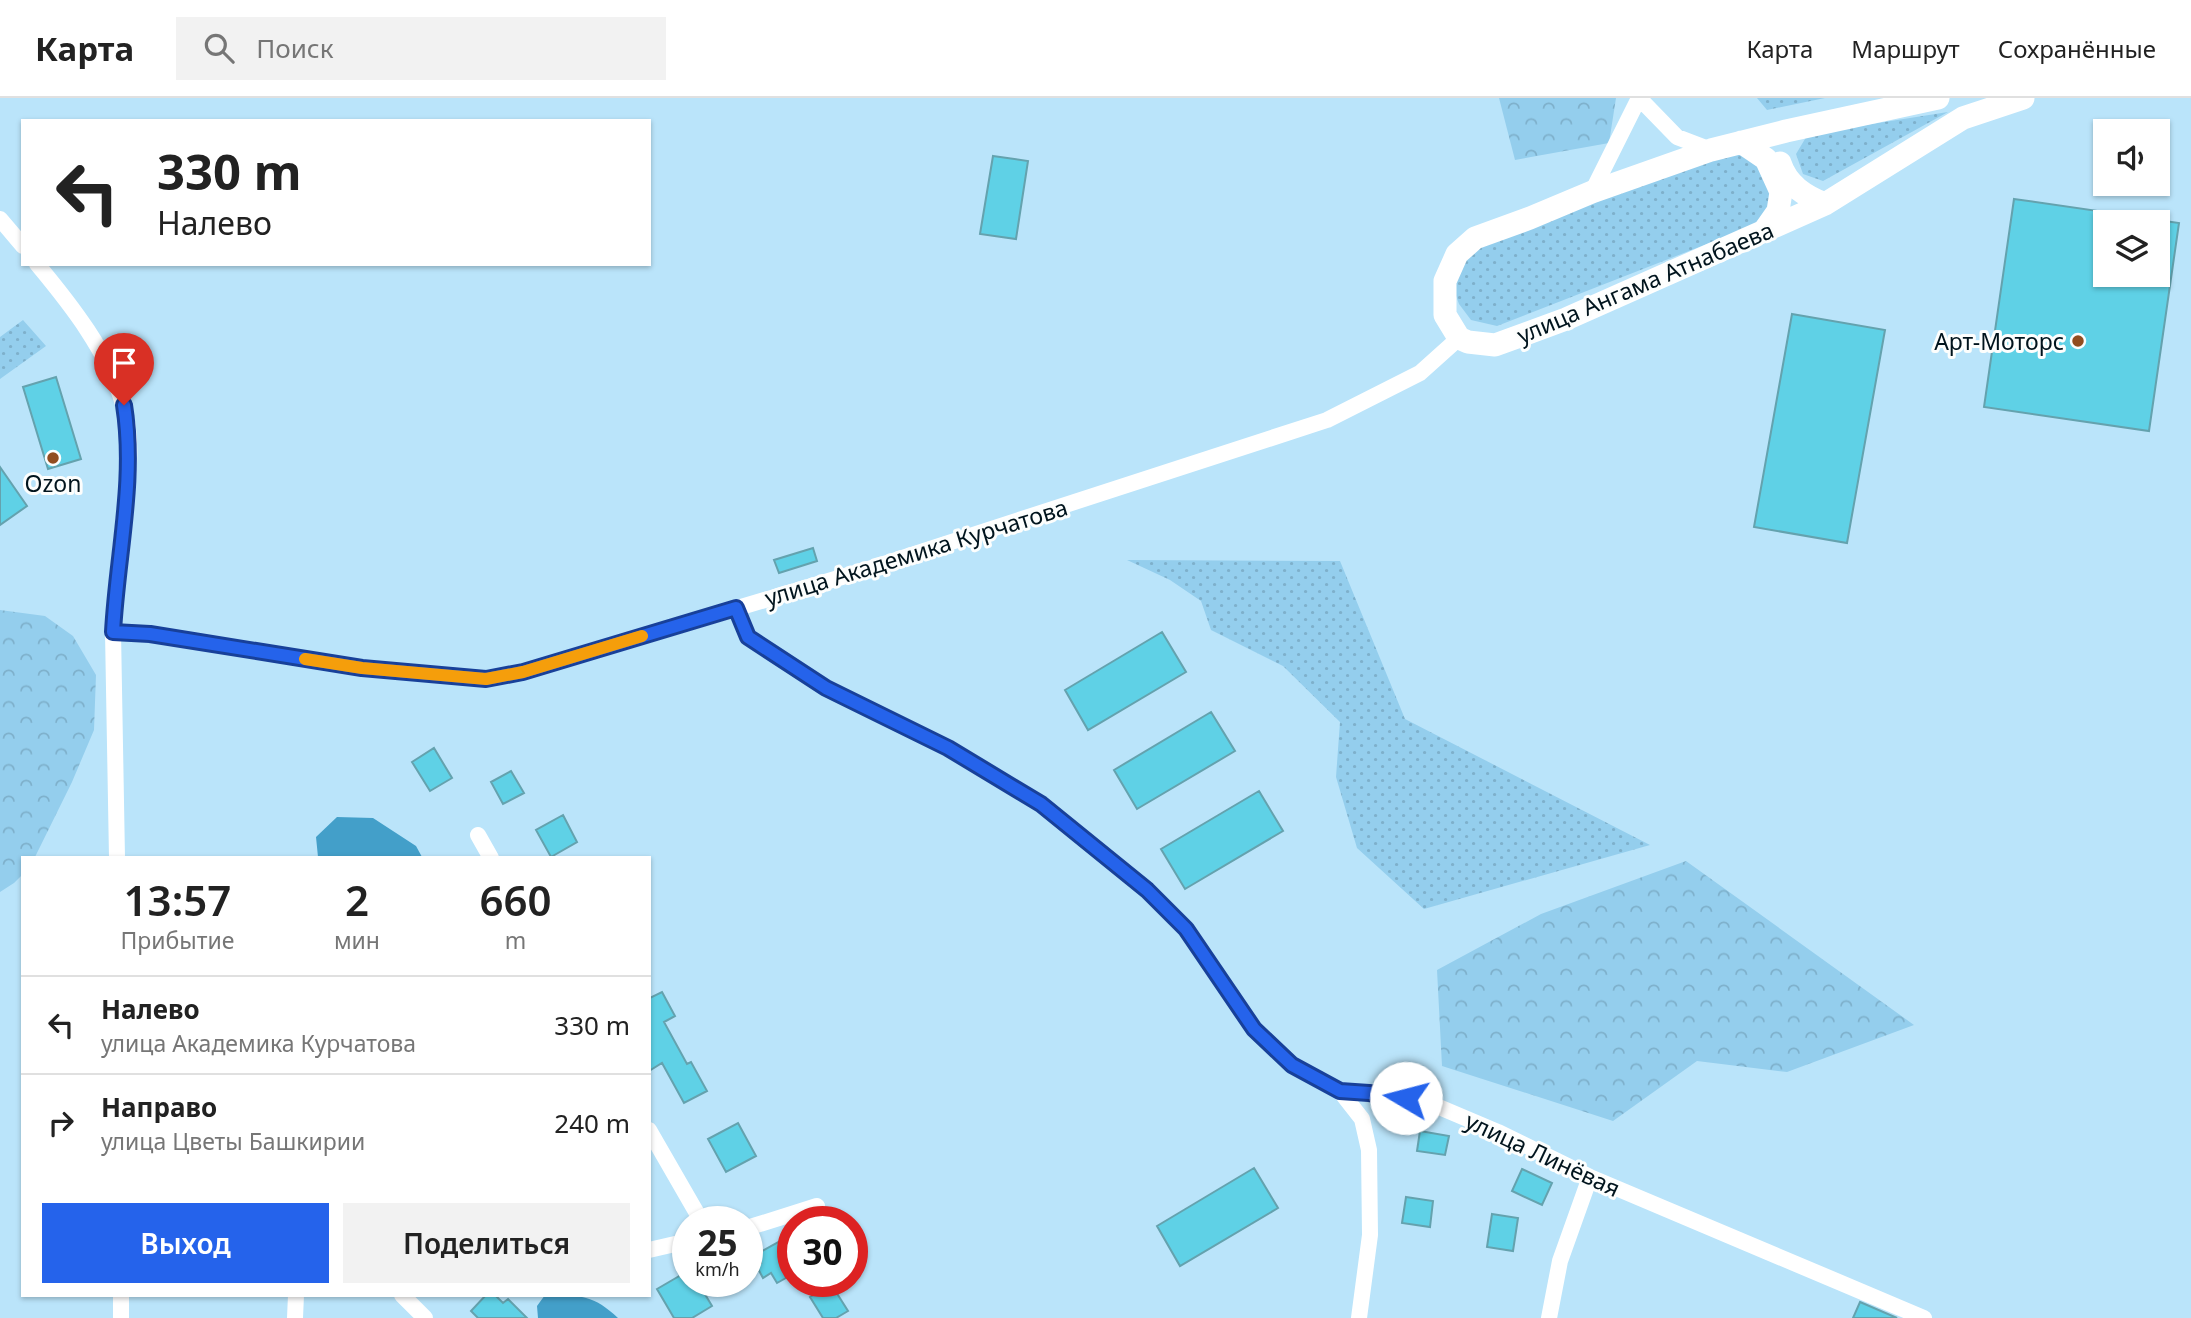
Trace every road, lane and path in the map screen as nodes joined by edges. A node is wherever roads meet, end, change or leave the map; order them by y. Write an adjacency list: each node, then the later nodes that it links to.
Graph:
1 (1938, 98): 3 (street)
2 (2023, 98): 7 (street, улица Ангама Атнабаева)
3 (1786, 131): 4 (street); 7 (street)
4 (1741, 142): 5 (street); 9 (street)
5 (1711, 150): 6 (street); 6 (street)
6 (1592, 192): 12 (street)
7 (1825, 204): 9 (street, улица Ангама Атнабаева)
8 (0, 219): 10 (street)
9 (1764, 231): 12 (street, улица Ангама Атнабаева)
10 (21, 244)
11 (39, 266): 14 (street)
12 (1459, 338): 13 (street, улица Академика Курчатова)
13 (736, 608): 14 (street, улица Академика Курчатова); 18 (street, улица Линёвая)
14 (113, 632): 16 (street)
15 (478, 835): 17 (street)
16 (117, 856)
17 (490, 856)
18 (1340, 1091): 20 (street, улица Линёвая); 30 (street)
19 (651, 1133): 21 (street)
20 (1590, 1177): 31 (street); 32 (street, улица Линёвая)
21 (693, 1206)
22 (672, 1245): 23 (street)
23 (651, 1250)
24 (121, 1297): 27 (street)
25 (296, 1297): 28 (street)
26 (404, 1297): 29 (street)
27 (121, 1318)
28 (295, 1318)
29 (425, 1318)
30 (1359, 1318)
31 (1549, 1318)
32 (1924, 1318)

